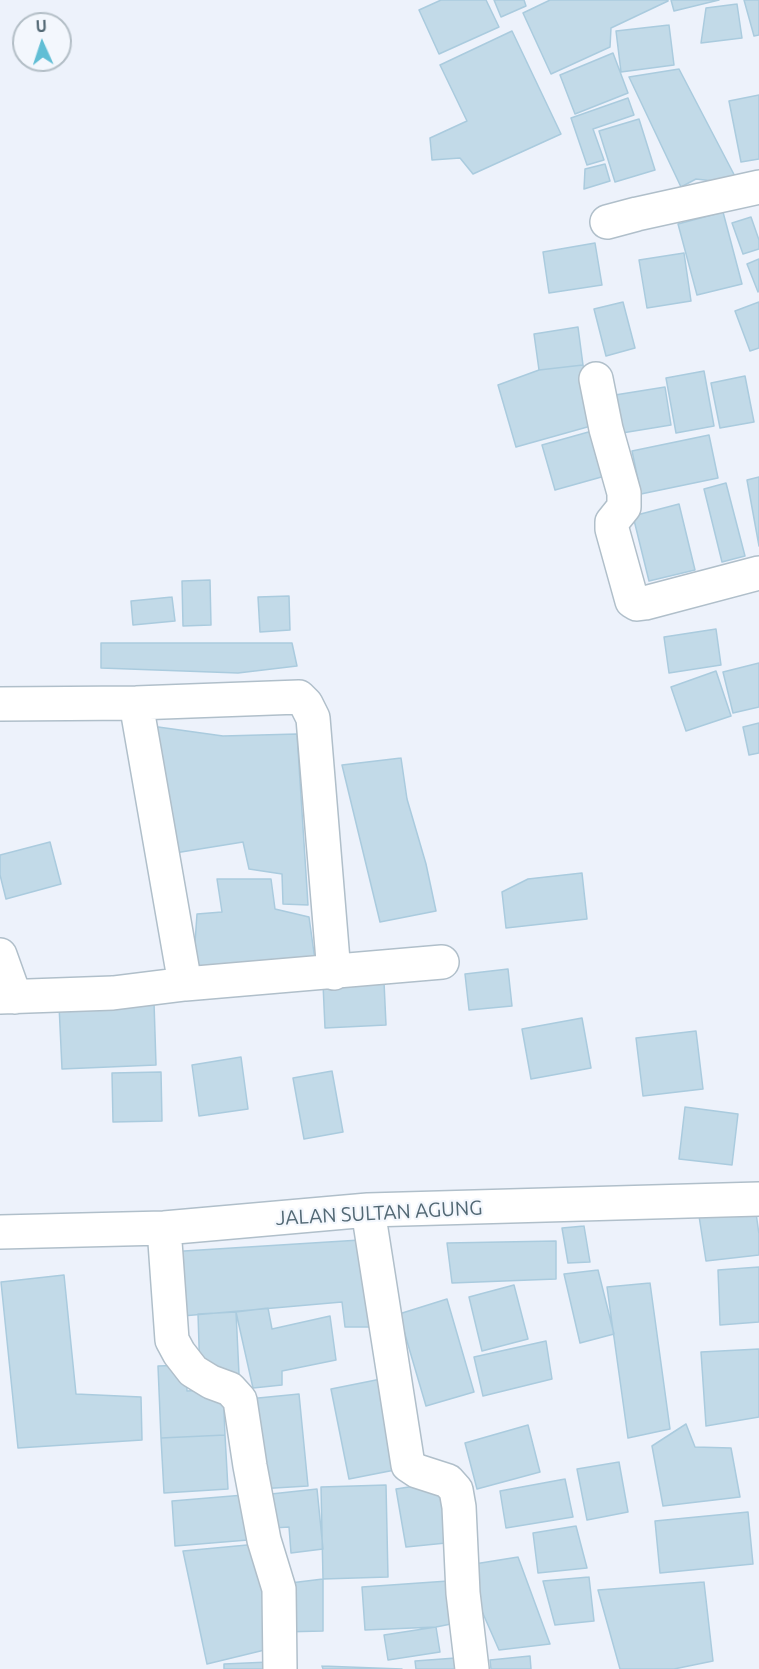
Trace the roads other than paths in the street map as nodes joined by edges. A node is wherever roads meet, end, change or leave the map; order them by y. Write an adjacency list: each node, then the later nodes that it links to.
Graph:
1 (759, 187): 2 (street)
2 (607, 222)
3 (596, 379): 4 (street)
4 (759, 573)
5 (0, 704): 6 (street)
6 (136, 704): 9 (street); 10 (street)
7 (0, 955): 11 (street)
8 (442, 963): 9 (street)
9 (334, 973): 10 (street)
10 (186, 984): 11 (street)
11 (8, 997)
12 (759, 1199): 13 (street, JALAN SULTAN AGUNG)
13 (368, 1210): 14 (street, JALAN SULTAN AGUNG); 17 (street)
14 (164, 1228): 15 (street, JALAN SULTAN AGUNG); 16 (street)
15 (0, 1232)
16 (280, 1669)
17 (472, 1669)

